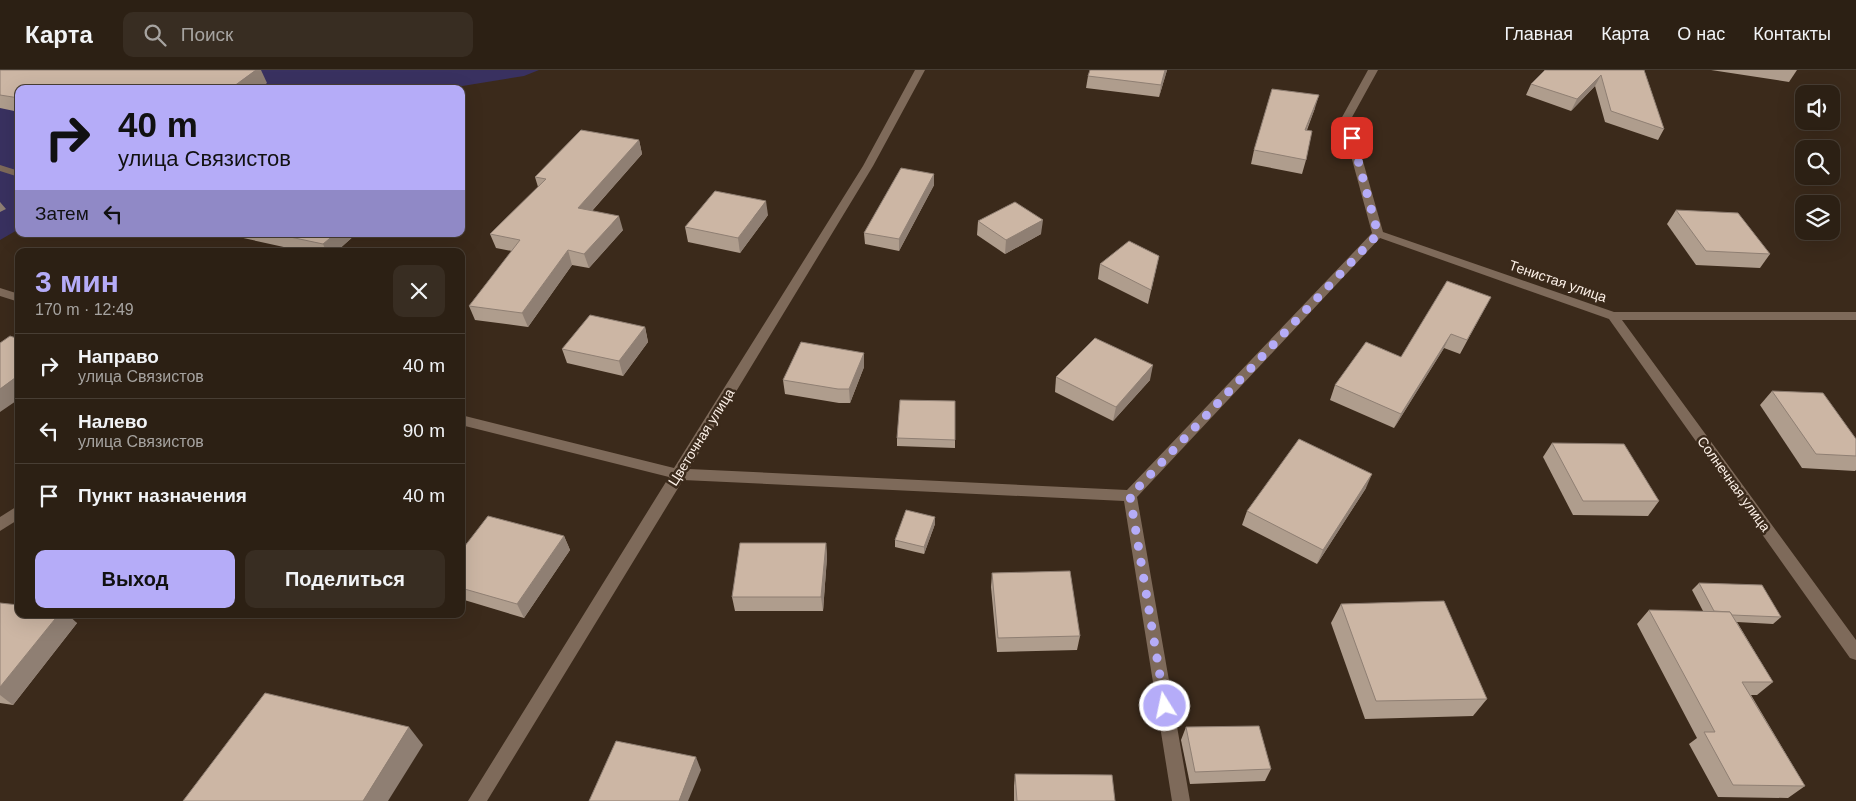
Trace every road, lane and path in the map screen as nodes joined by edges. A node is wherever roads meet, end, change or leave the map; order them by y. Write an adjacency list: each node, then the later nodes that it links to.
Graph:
1 (920, 70): 11 (street, Цветочная улица)
2 (1373, 70): 5 (street)
3 (0, 168): 4 (street)
4 (15, 173)
5 (1378, 234): 8 (street, Тенистая улица); 12 (street)
6 (0, 292): 7 (street)
7 (15, 297)
8 (1613, 316): 9 (street, Тенистая улица); 15 (street, Солнечная улица)
9 (1856, 316)
10 (465, 421): 11 (street)
11 (678, 474): 12 (street); 16 (street, Цветочная улица)
12 (1130, 496): 17 (street)
13 (15, 514): 14 (street)
14 (0, 525)
15 (1856, 652)
16 (477, 801)
17 (1181, 801)

